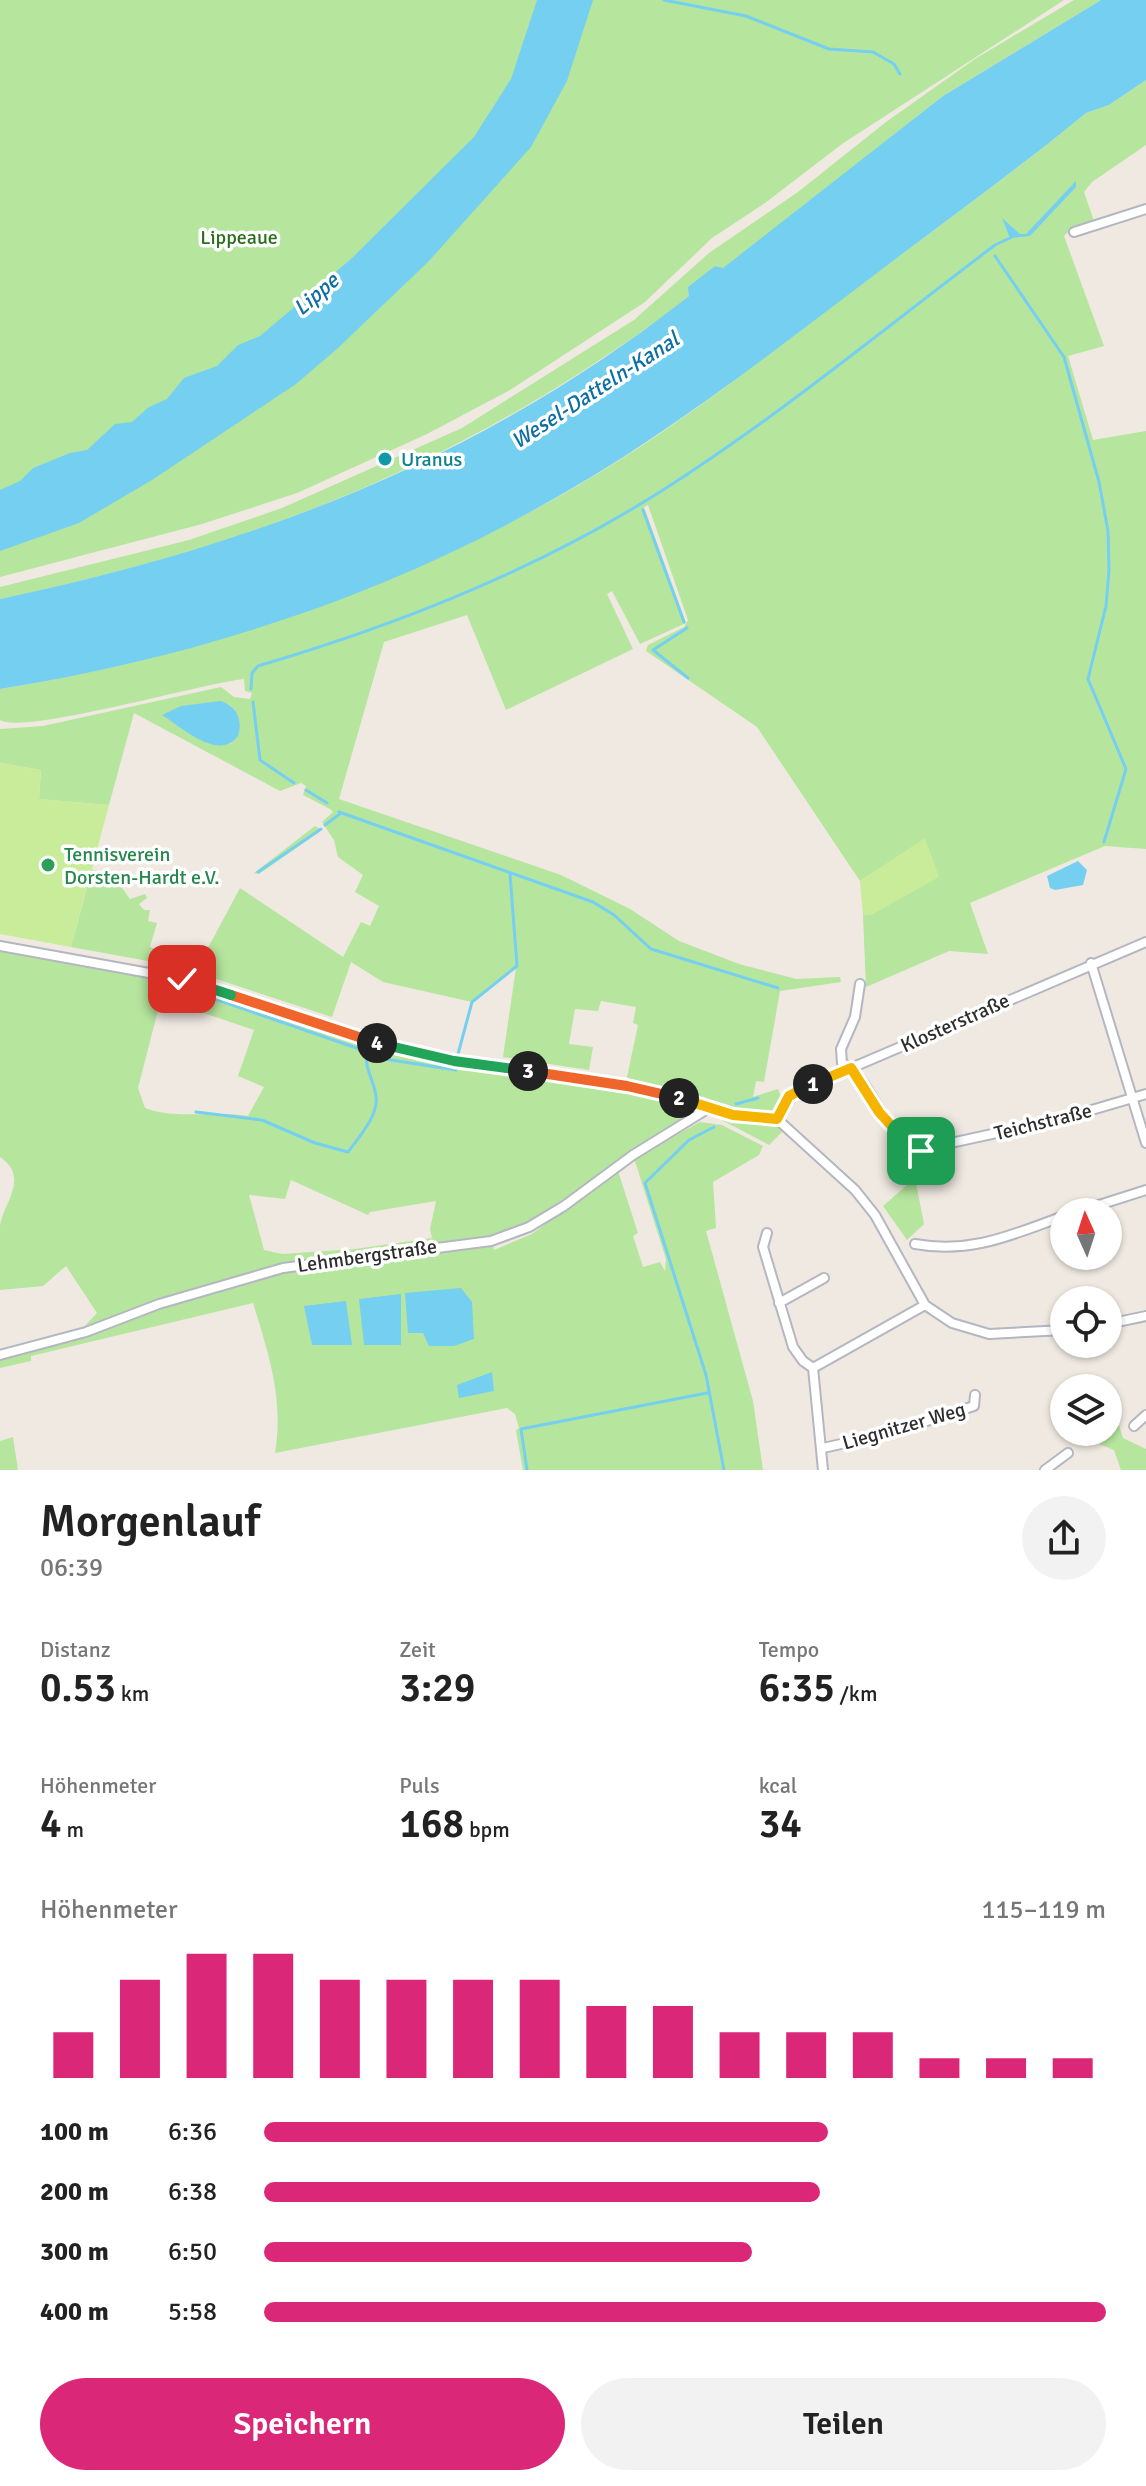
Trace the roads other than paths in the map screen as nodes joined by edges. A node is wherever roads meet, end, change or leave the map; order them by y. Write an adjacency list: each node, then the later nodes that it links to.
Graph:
1 (1146, 209): 2 (street)
2 (1074, 232)
3 (1146, 942): 5 (street, Klosterstraße)
4 (0, 946): 10 (street)
5 (1091, 963): 7 (street, Klosterstraße); 9 (street)
6 (860, 984): 7 (street)
7 (851, 1068): 9 (street, Teichstraße); 11 (street, Klosterstraße)
8 (1146, 1094): 9 (street)
9 (1133, 1098): 12 (street)
10 (709, 1108): 11 (street); 24 (street, Lehmbergstraße)
11 (777, 1119): 20 (street)
12 (1146, 1143)
13 (1146, 1190): 14 (street)
14 (1121, 1198)
15 (1050, 1221): 17 (street)
16 (767, 1233): 19 (street)
17 (915, 1244)
18 (824, 1278): 19 (street)
19 (779, 1303): 25 (street)
20 (925, 1305): 23 (street); 25 (street)
21 (1146, 1316): 22 (street)
22 (1122, 1321)
23 (1050, 1331)
24 (0, 1355)
25 (813, 1368): 29 (street)
26 (975, 1395): 29 (street, Liegnitzer Weg)
27 (1146, 1415): 28 (street)
28 (1134, 1426)
29 (823, 1448): 31 (street)
30 (1068, 1453): 32 (street)
31 (823, 1470)
32 (1045, 1470)

